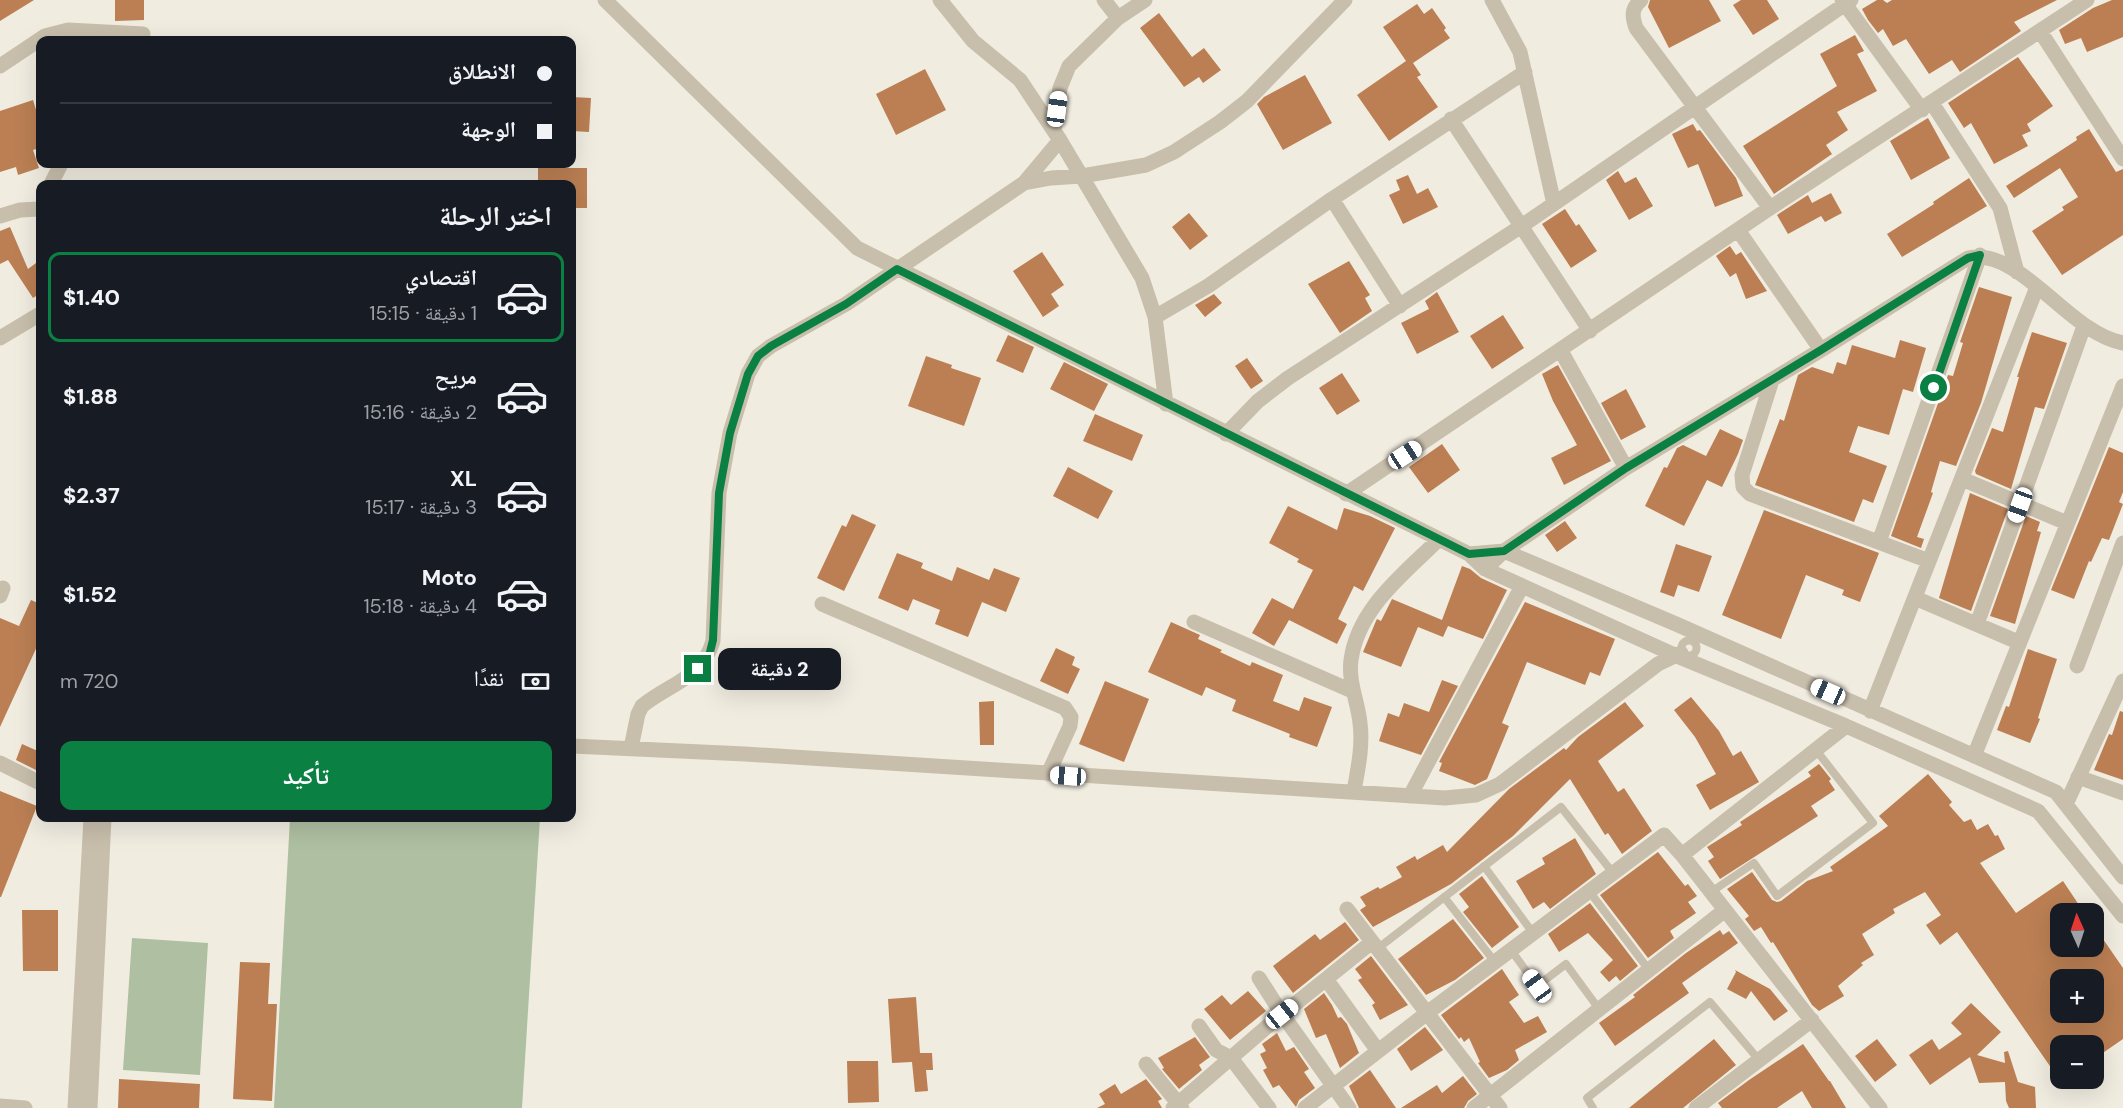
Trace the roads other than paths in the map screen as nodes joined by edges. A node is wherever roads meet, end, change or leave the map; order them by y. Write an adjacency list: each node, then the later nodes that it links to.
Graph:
1 (940, 0): 21 (street)
2 (1104, 0): 10 (street)
3 (1145, 0): 10 (street)
4 (1345, 0): 23 (street)
5 (1492, 0): 17 (street)
6 (1641, 0): 19 (street)
7 (2086, 0): 11 (street)
8 (1846, 1): 18 (street); 19 (street)
9 (608, 2): 33 (street)
10 (1118, 18): 21 (street)
11 (2040, 31): 18 (street); 22 (street)
12 (143, 34): 13 (street)
13 (68, 35): 14 (street)
14 (45, 36)
15 (36, 42): 16 (street)
16 (0, 66)
17 (1525, 72): 20 (street); 26 (street)
18 (1927, 107): 27 (street); 34 (street)
19 (1695, 108): 26 (street); 27 (street)
20 (1451, 119): 25 (street); 30 (street)
21 (1057, 135): 23 (street); 24 (street)
22 (2123, 159)
23 (1082, 176): 24 (street); 38 (street)
24 (1024, 183): 33 (street)
25 (1332, 199): 36 (street); 38 (street)
26 (1554, 204): 30 (street)
27 (1770, 208): 31 (street)
28 (36, 211): 29 (street)
29 (0, 216)
30 (1520, 227): 36 (street); 40 (street)
31 (1738, 230): 40 (street); 43 (street)
32 (1980, 255): 34 (street); 43 (street); 55 (street)
33 (897, 269): 47 (street); 74 (street)
34 (2017, 272): 35 (street)
35 (2037, 286): 39 (street); 50 (street)
36 (1400, 306): 48 (street)
37 (36, 316): 41 (street)
38 (1155, 317): 47 (street)
39 (2085, 326): 42 (street); 52 (street)
40 (1590, 331): 44 (street)
41 (0, 338)
42 (2121, 346)
43 (1821, 350): 45 (street)
44 (1561, 351): 49 (street); 51 (street)
45 (1772, 380): 49 (street); 55 (street)
46 (2123, 386): 53 (street)
47 (1166, 404): 48 (street)
48 (1226, 434): 51 (street)
49 (1626, 468): 57 (street)
50 (1962, 479): 52 (street); 59 (street)
51 (1347, 494): 54 (street)
52 (2020, 505): 53 (street); 65 (street)
53 (2067, 522): 66 (street)
54 (1438, 540): 58 (street); 70 (street)
55 (1879, 542): 59 (street)
56 (2123, 543): 68 (street)
57 (1504, 551): 58 (street); 60 (street); 67 (street)
58 (1469, 554): 60 (street)
59 (1929, 561): 62 (street)
60 (1485, 569): 61 (street)
61 (1522, 586): 67 (street); 83 (street)
62 (1915, 598): 65 (street); 71 (street)
63 (822, 604): 78 (street)
64 (1194, 622): 70 (street)
65 (1977, 624): 66 (street)
66 (2018, 642): 76 (street)
67 (1689, 647): 71 (street); 72 (street); 83 (street)
68 (2077, 666)
69 (2123, 681): 79 (street)
70 (1352, 691): 81 (street)
71 (1870, 711): 76 (street)
72 (1846, 726): 75 (street); 97 (street)
73 (576, 746): 74 (street)
74 (630, 748): 78 (street)
75 (1816, 750): 87 (street); 92 (lane)
76 (1974, 756): 84 (street)
77 (0, 763): 80 (street)
78 (1048, 774): 81 (street)
79 (2078, 777): 82 (street); 84 (street)
80 (36, 781)
81 (1354, 791): 83 (street)
82 (2123, 793)
83 (1410, 796)
84 (2066, 804): 90 (street)
85 (91, 822): 96 (street)
86 (104, 822): 96 (street)
87 (1682, 855): 89 (street); 92 (street)
88 (1484, 866): 89 (lane); 93 (lane); 98 (lane)
89 (1613, 873): 91 (street)
90 (2123, 877)
91 (1589, 891): 98 (street); 102 (lane)
92 (1712, 892): 95 (street)
93 (1444, 897): 99 (lane); 101 (lane)
94 (1347, 909): 99 (street)
95 (1725, 910): 102 (street); 108 (street)
96 (93, 911): 119 (street); 120 (street)
97 (2123, 916)
98 (1533, 933): 100 (street)
99 (1374, 945): 104 (street); 106 (street)
100 (1511, 950): 101 (street); 105 (lane)
101 (1495, 962): 106 (street)
102 (1649, 970): 105 (street)
103 (1259, 978): 107 (street)
104 (1326, 979): 107 (street); 110 (street)
105 (1599, 1009): 115 (street)
106 (1427, 1013): 110 (street); 115 (street)
107 (1282, 1014): 111 (street); 114 (street)
108 (1812, 1020): 112 (street); 128 (street)
109 (1199, 1026): 111 (street)
110 (1378, 1051): 114 (street)
111 (1231, 1058): 117 (street); 121 (street)
112 (1759, 1060): 126 (lane); 127 (street)
113 (1146, 1064): 117 (street)
114 (1333, 1086): 122 (street); 123 (street)
115 (1490, 1095): 124 (street); 125 (street)
116 (0, 1106): 118 (street)
117 (1178, 1107)
118 (25, 1108)
119 (75, 1108)
120 (90, 1108)
121 (1269, 1108)
122 (1305, 1108)
123 (1349, 1108)
124 (1474, 1108)
125 (1500, 1108)
126 (1593, 1108)
127 (1696, 1108)
128 (1880, 1108)

